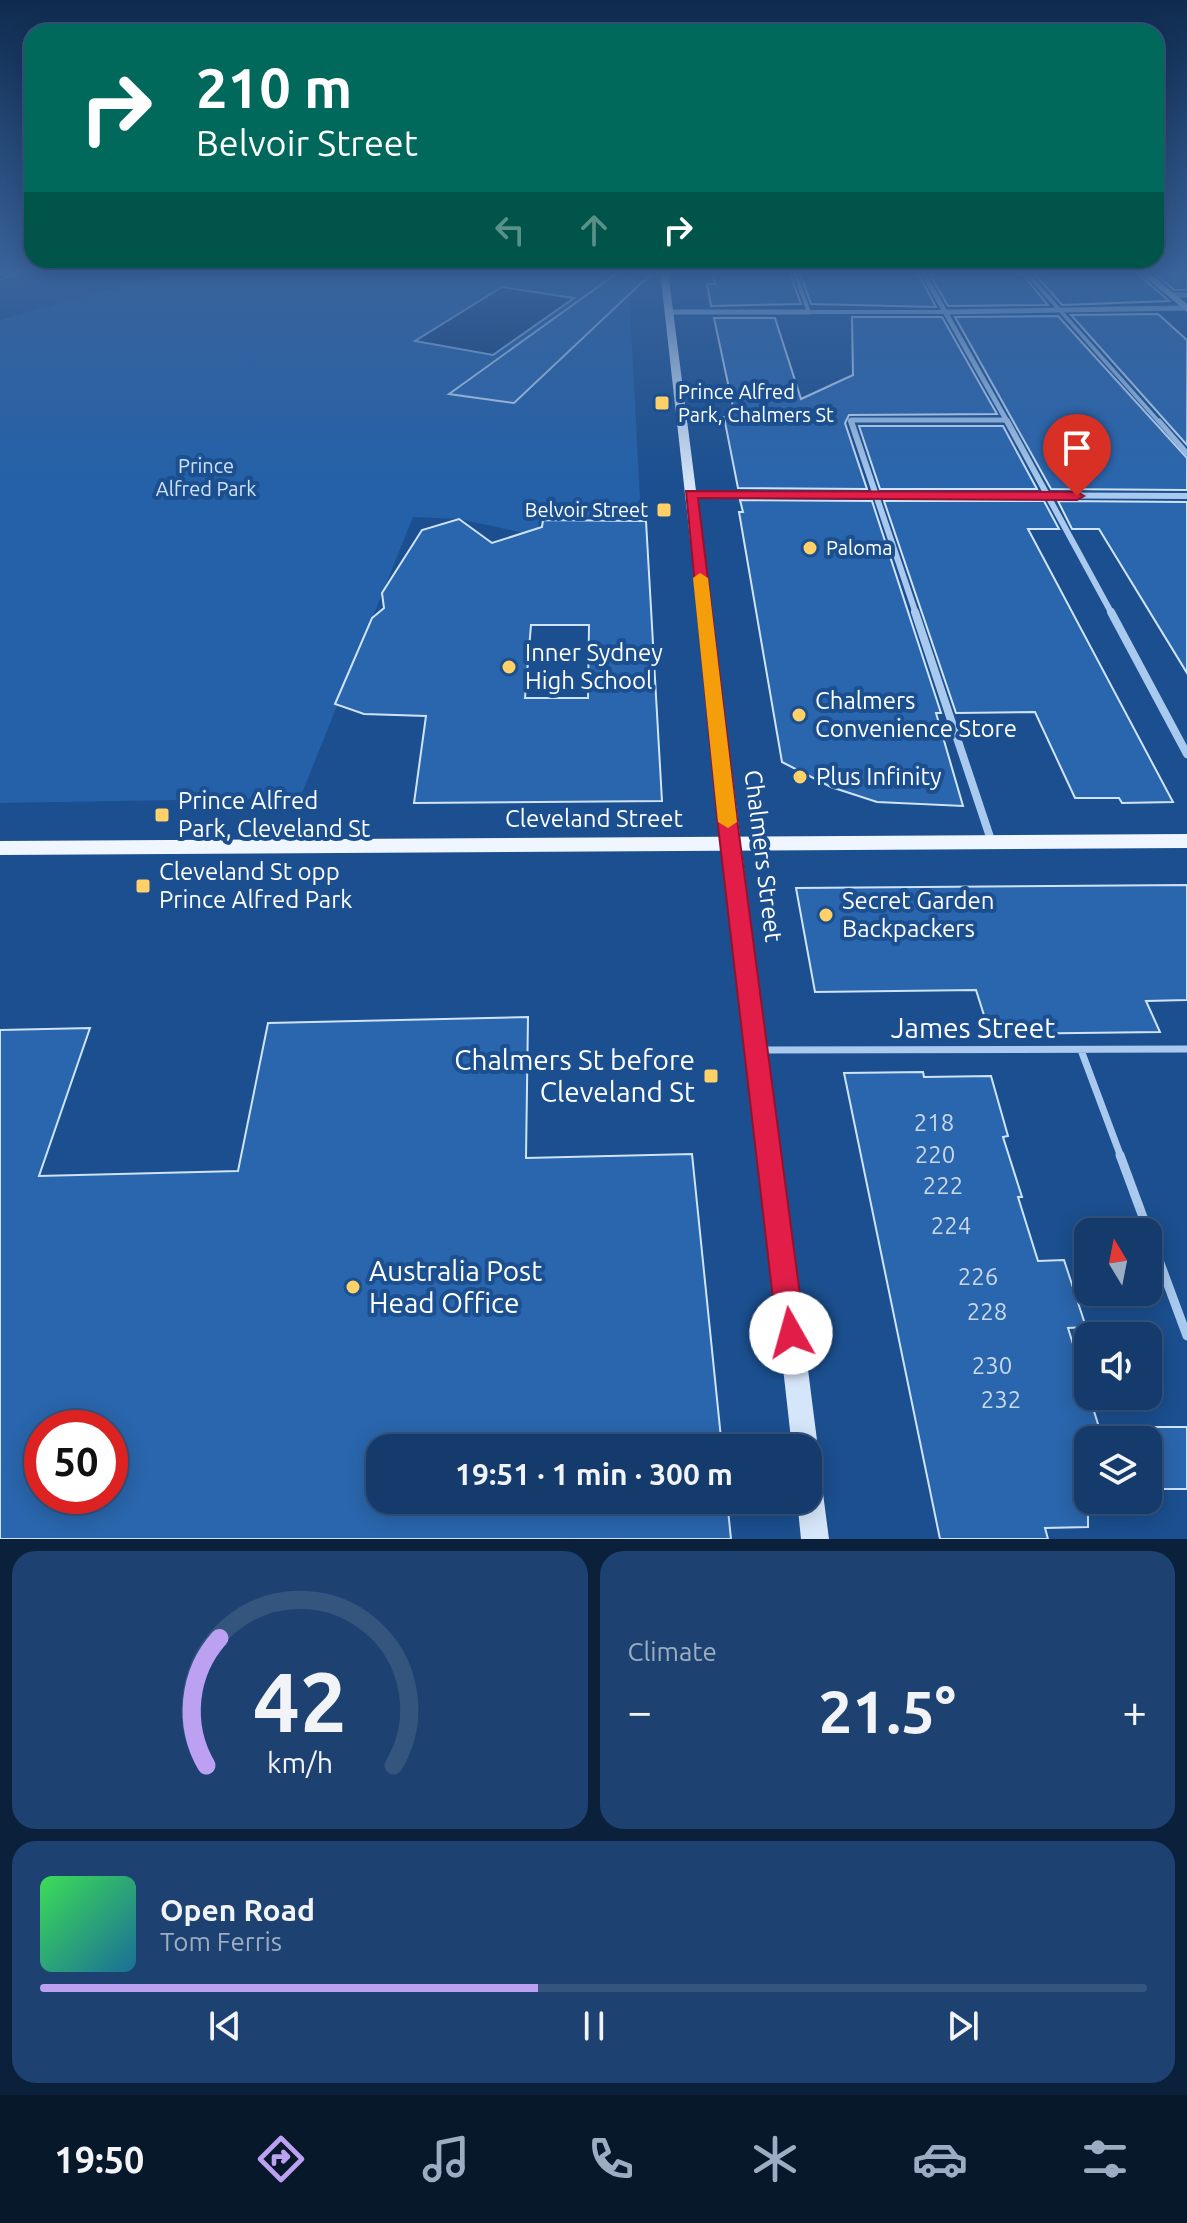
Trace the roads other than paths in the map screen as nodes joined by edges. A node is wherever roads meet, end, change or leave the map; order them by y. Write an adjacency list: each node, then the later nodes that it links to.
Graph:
1 (672, 343): 6 (main road, Chalmers Street)
2 (963, 343): 4 (street)
3 (1091, 343): 5 (lane)
4 (1006, 420): 7 (street); 8 (street)
5 (1187, 453)
6 (691, 494): 7 (street); 13 (main road, Chalmers Street)
7 (877, 496): 8 (street); 12 (street)
8 (1049, 496): 9 (street); 10 (street)
9 (1187, 496)
10 (1187, 754)
11 (1187, 841): 12 (main road, Cleveland Street)
12 (992, 844): 13 (main road, Cleveland Street)
13 (730, 845): 14 (main road, Cleveland Street); 16 (main road, Chalmers Street)
14 (0, 848)
15 (1187, 1049): 17 (lane, James Street)
16 (758, 1050): 17 (lane, James Street); 19 (main road, Chalmers Street)
17 (1081, 1050): 18 (lane)
18 (1187, 1336)
19 (803, 1434)
20 (812, 1514): 21 (main road)
21 (815, 1539)

